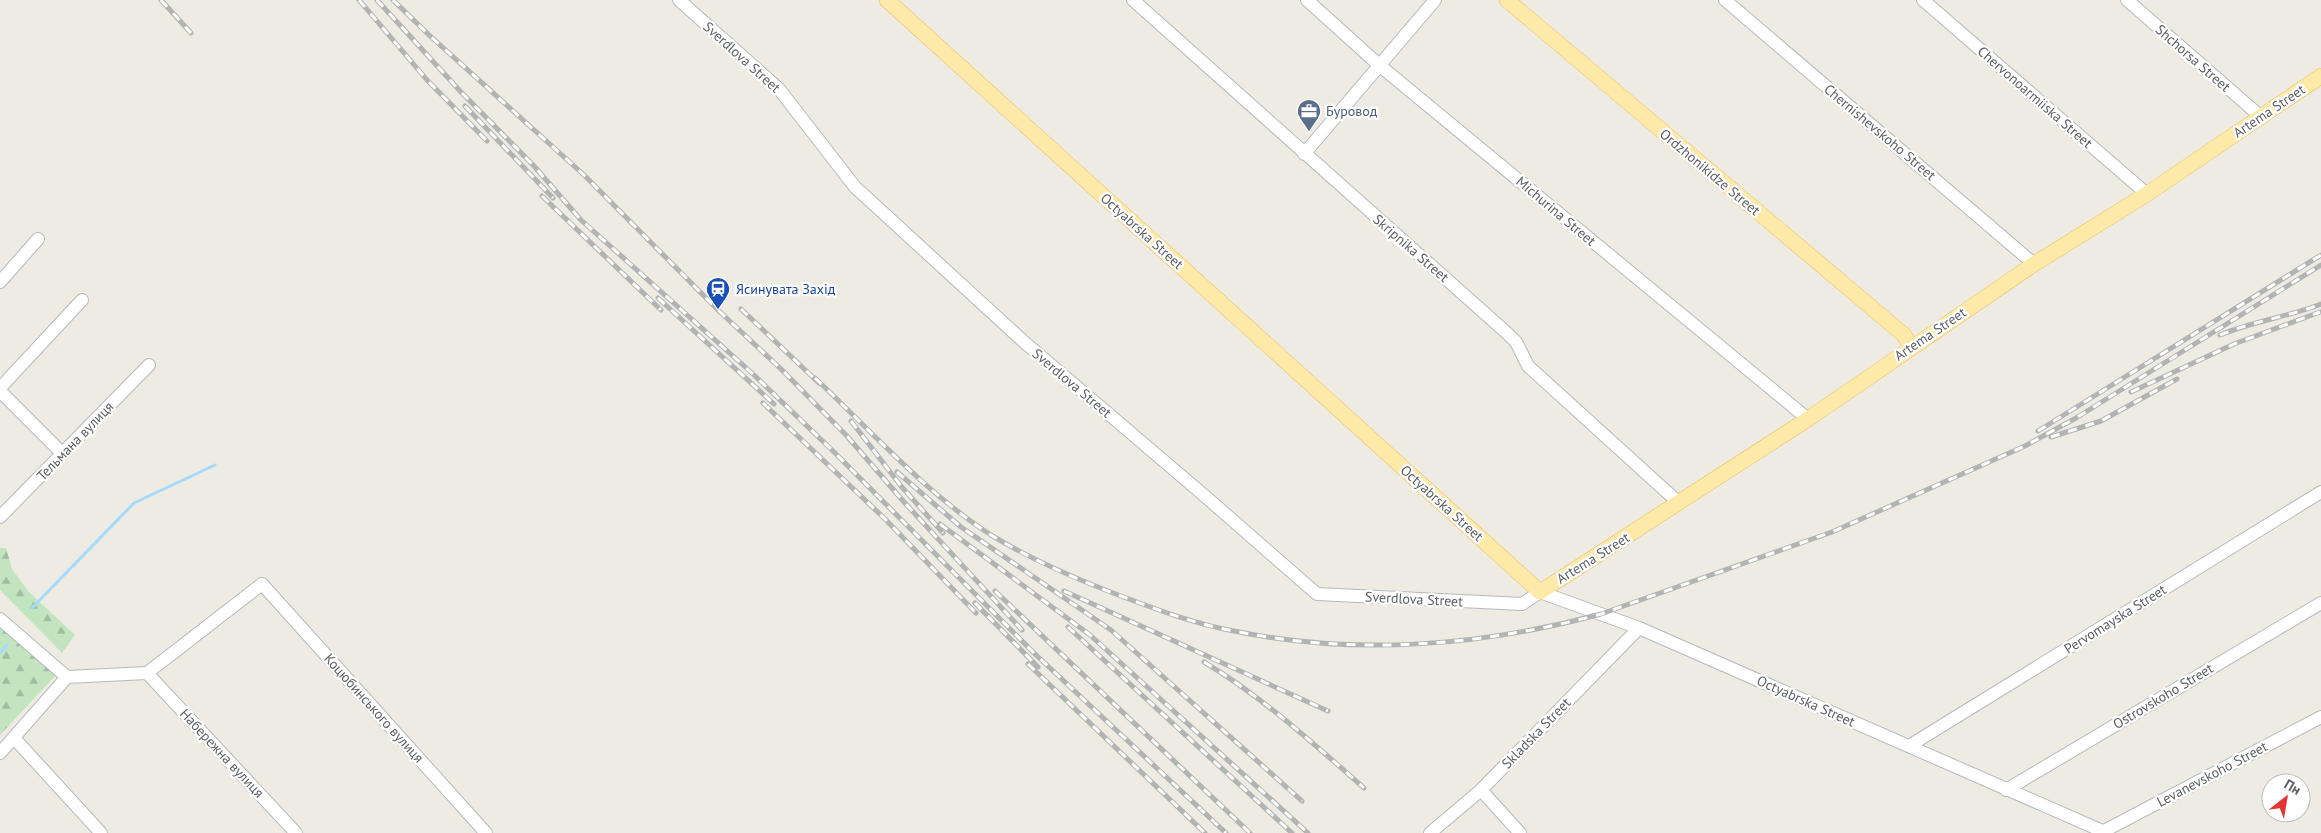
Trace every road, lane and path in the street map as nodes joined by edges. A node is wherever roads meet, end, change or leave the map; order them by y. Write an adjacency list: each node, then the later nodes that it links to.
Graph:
1 (679, 0): 27 (street, Sverdlova Street)
2 (887, 0): 27 (main road, Octyabrska Street)
3 (1134, 0): 13 (street, Skripnika Street)
4 (1307, 0): 10 (street, Michurina Street)
5 (1435, 0): 10 (street)
6 (1507, 0): 19 (main road, Ordzhonikidze Street)
7 (1725, 0): 16 (street, Chernishevskoho Street)
8 (1924, 0): 14 (street, Chervonoarmiiska Street)
9 (2126, 0): 12 (street, Shchorsa Street)
10 (1379, 65): 13 (street); 22 (street, Michurina Street)
11 (2321, 76): 12 (main road, Artema Street)
12 (2260, 116): 14 (main road, Artema Street)
13 (1304, 154): 25 (street, Skripnika Street)
14 (2147, 194): 16 (main road, Artema Street)
15 (38, 239): 17 (street)
16 (2034, 264): 19 (main road, Artema Street)
17 (0, 282)
18 (82, 300): 21 (street)
19 (1911, 346): 22 (main road, Artema Street)
20 (149, 365): 23 (street, Тельмана вулиця)
21 (0, 390): 23 (street)
22 (1808, 419): 25 (main road, Artema Street)
23 (63, 454): 26 (street, Тельмана вулиця)
24 (2321, 492): 35 (street, Pervomayska Street)
25 (1680, 503): 27 (main road, Artema Street)
26 (0, 517)
27 (1540, 592): 30 (street, Octyabrska Street)
28 (2321, 603): 38 (street, Ostrovskoho Street)
29 (0, 619): 32 (street)
30 (1639, 628): 35 (street, Octyabrska Street); 37 (street, Skladska Street)
31 (147, 673): 32 (street); 41 (street, Набережна вулиця); 42 (street, Коцюбинського вулиця)
32 (66, 677): 34 (street)
33 (2321, 717): 39 (street, Levanevskoho Street)
34 (14, 738): 36 (street); 40 (street)
35 (1909, 746): 38 (street, Octyabrska Street)
36 (0, 753)
37 (1481, 790): 43 (street, Skladska Street); 44 (street)
38 (2006, 790): 39 (street, Octyabrska Street)
39 (2106, 832)
40 (101, 833)
41 (296, 833)
42 (486, 833)
43 (1430, 833)
44 (1520, 833)

